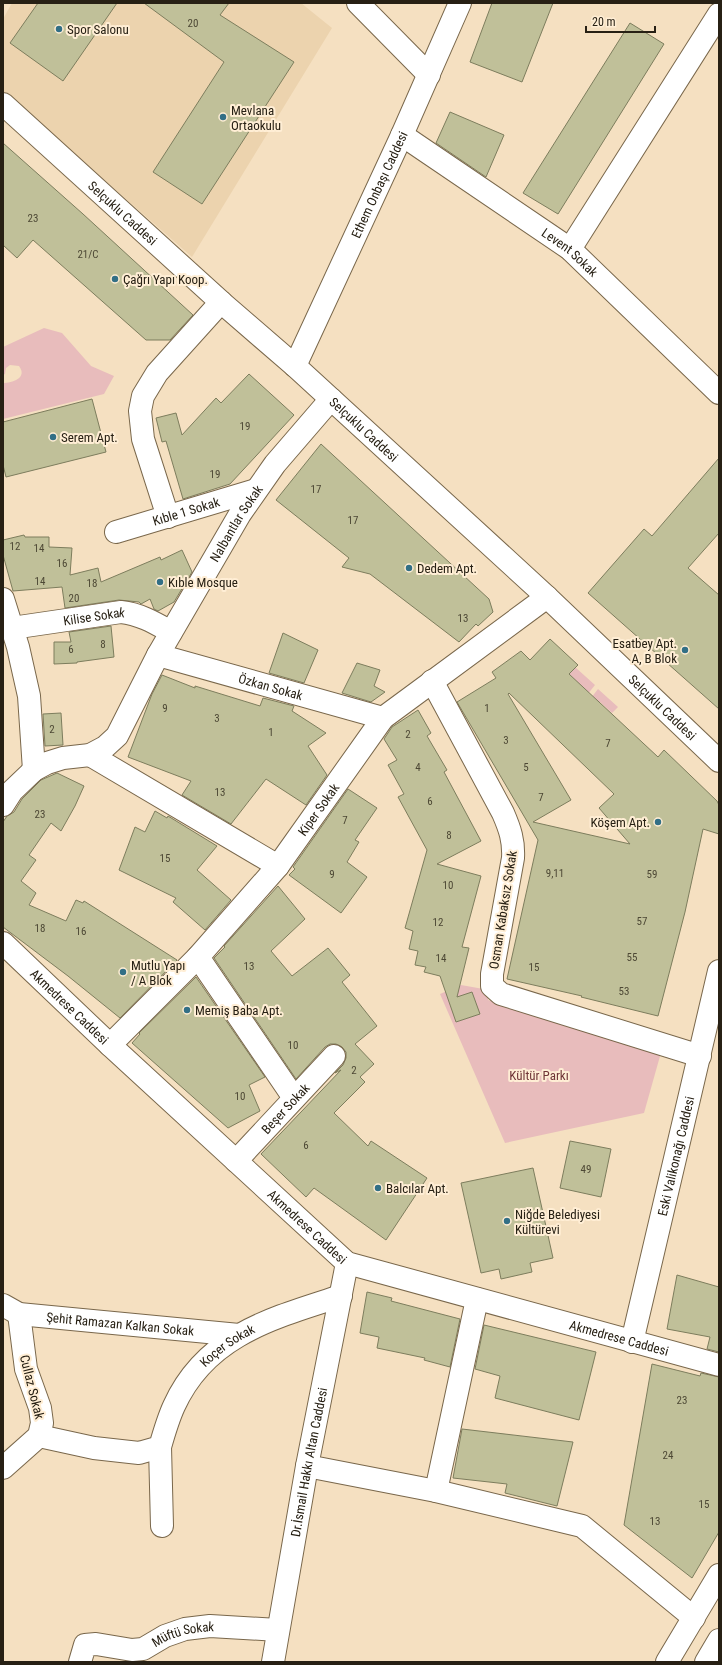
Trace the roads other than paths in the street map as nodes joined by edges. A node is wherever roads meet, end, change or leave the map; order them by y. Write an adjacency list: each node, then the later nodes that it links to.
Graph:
1 (358, 3): 4 (street)
2 (460, 3): 4 (street, Ethem Onbaşı Caddesi)
3 (719, 14): 7 (street)
4 (429, 75): 6 (street, Ethem Onbaşı Caddesi)
5 (3, 104): 8 (street, Selçuklu Caddesi)
6 (402, 135): 7 (street, Levent Sokak); 9 (street, Ethem Onbaşı Caddesi)
7 (570, 249): 10 (street, Levent Sokak)
8 (221, 302): 9 (street, Selçuklu Caddesi); 13 (street)
9 (295, 366): 11 (street, Selçuklu Caddesi)
10 (719, 393)
11 (331, 399): 12 (street, Nalbantlar Sokak); 15 (street, Selçuklu Caddesi)
12 (256, 490): 13 (street, Kıble 1 Sokak); 18 (street, Nalbantlar Sokak)
13 (168, 517): 14 (street, Kıble 1 Sokak)
14 (116, 532)
15 (546, 597): 20 (street, Kiper Sokak); 23 (street, Selçuklu Caddesi)
16 (3, 599): 17 (street)
17 (12, 628): 18 (street, Kilise Sokak); 24 (street)
18 (171, 632): 19 (street, Nalbantlar Sokak)
19 (158, 655): 21 (street, Özkan Sokak); 22 (street, Nalbantlar Sokak)
20 (432, 681): 21 (street, Kiper Sokak); 32 (street, Osman Kabaksız Sokak)
21 (383, 718): 26 (street, Kiper Sokak)
22 (90, 755): 24 (street, Nalbantlar Sokak); 26 (street)
23 (719, 761)
24 (34, 770): 25 (street, Nalbantlar Sokak)
25 (3, 805)
26 (278, 866): 28 (street, Kiper Sokak)
27 (3, 943): 30 (street, Akmedrese Caddesi)
28 (198, 957): 30 (street, Kiper Sokak); 33 (street)
29 (719, 971): 32 (street, Eski Valikonağı Caddesi)
30 (110, 1045): 34 (street, Akmedrese Caddesi)
31 (334, 1056): 33 (street, Beşer Sokak)
32 (700, 1056): 40 (street, Eski Valikonağı Caddesi)
33 (294, 1098): 34 (street, Beşer Sokak)
34 (236, 1161): 35 (street, Akmedrese Caddesi)
35 (347, 1263): 36 (street, Dr.İsmail Hakkı Altan Caddesi); 37 (street, Akmedrese Caddesi)
36 (341, 1296): 39 (street, Koçer Sokak); 44 (street, Dr.İsmail Hakkı Altan Caddesi)
37 (478, 1299): 40 (street, Akmedrese Caddesi); 46 (street)
38 (11, 1310): 39 (street, Şehit Ramazan Kalkan Sokak); 42 (street, Cullaz Sokak)
39 (239, 1335): 43 (street, Koçer Sokak)
40 (632, 1342): 41 (street, Akmedrese Caddesi)
41 (719, 1365)
42 (39, 1436): 43 (street); 45 (street, Cullaz Sokak)
43 (160, 1446): 47 (street, Koçer Sokak)
44 (307, 1466): 46 (street); 50 (street, Dr.İsmail Hakkı Altan Caddesi)
45 (3, 1468)
46 (436, 1491): 49 (street)
47 (162, 1526)
48 (719, 1574): 49 (street)
49 (694, 1618): 54 (street)
50 (278, 1630): 52 (street, Müftü Sokak); 53 (street, Dr.İsmail Hakkı Altan Caddesi)
51 (719, 1640): 55 (street)
52 (80, 1662)
53 (273, 1662)
54 (667, 1662)
55 (706, 1662)

